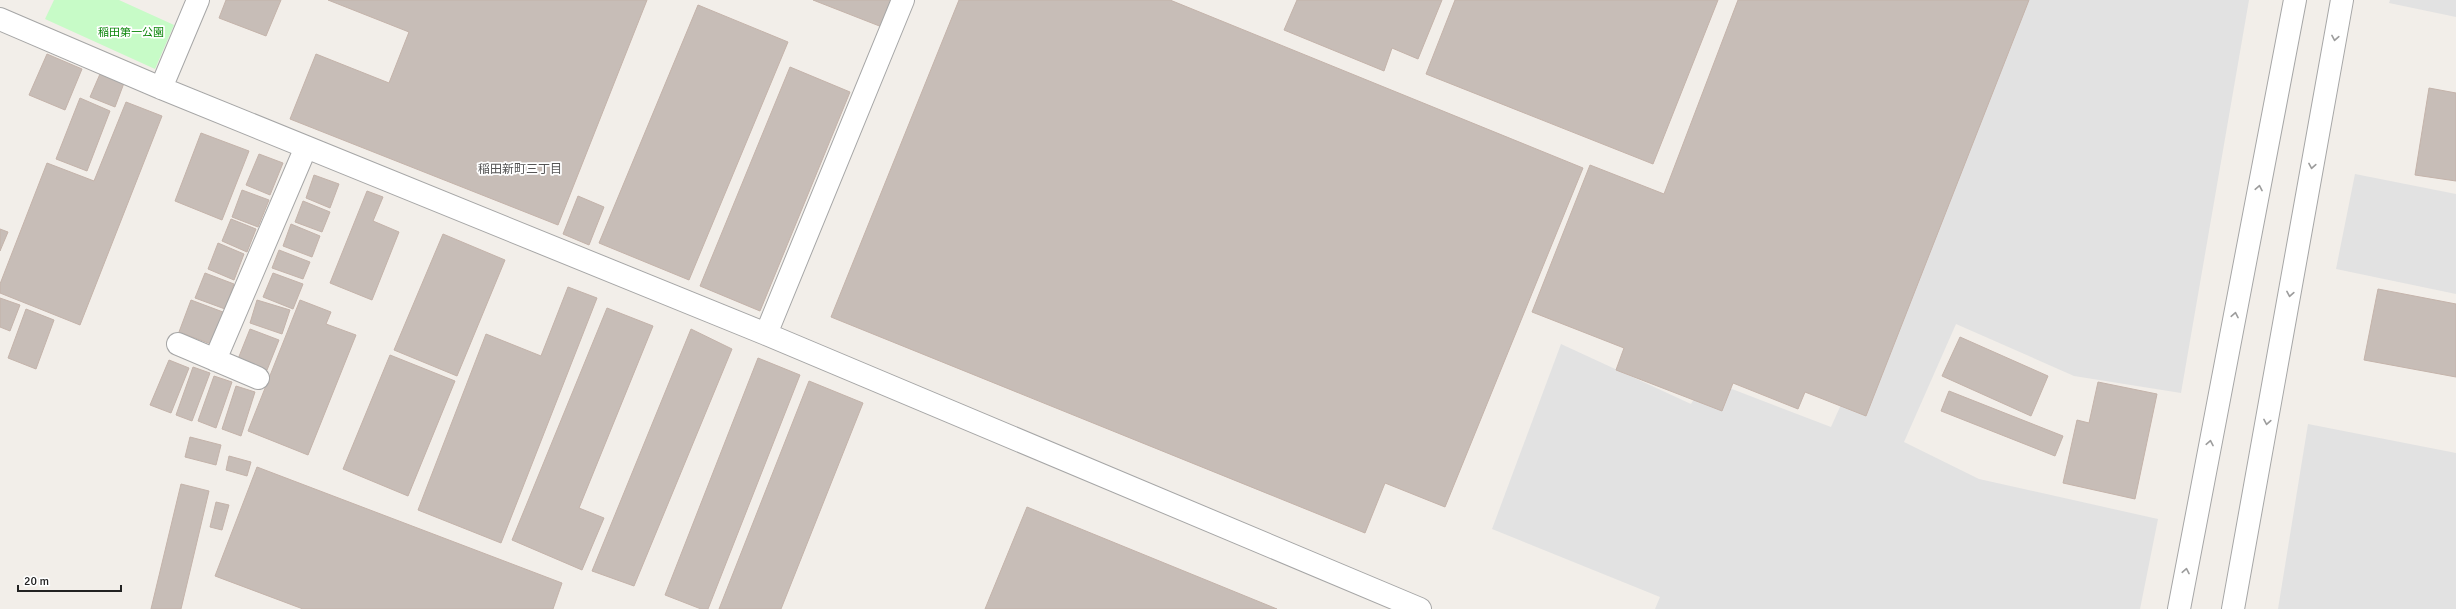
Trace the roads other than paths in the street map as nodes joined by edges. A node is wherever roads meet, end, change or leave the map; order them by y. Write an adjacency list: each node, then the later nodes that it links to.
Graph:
1 (198, 0): 6 (street)
2 (903, 0): 8 (street)
3 (2295, 0): 13 (street, one-way to 3)
4 (2342, 0): 14 (street, one-way to 14)
5 (0, 19): 6 (street)
6 (161, 88): 7 (street)
7 (306, 147): 8 (street); 10 (street)
8 (766, 334): 12 (street)
9 (178, 344): 10 (street)
10 (215, 360): 11 (street)
11 (258, 378)
12 (1420, 609)
13 (2179, 609)
14 (2233, 609)

